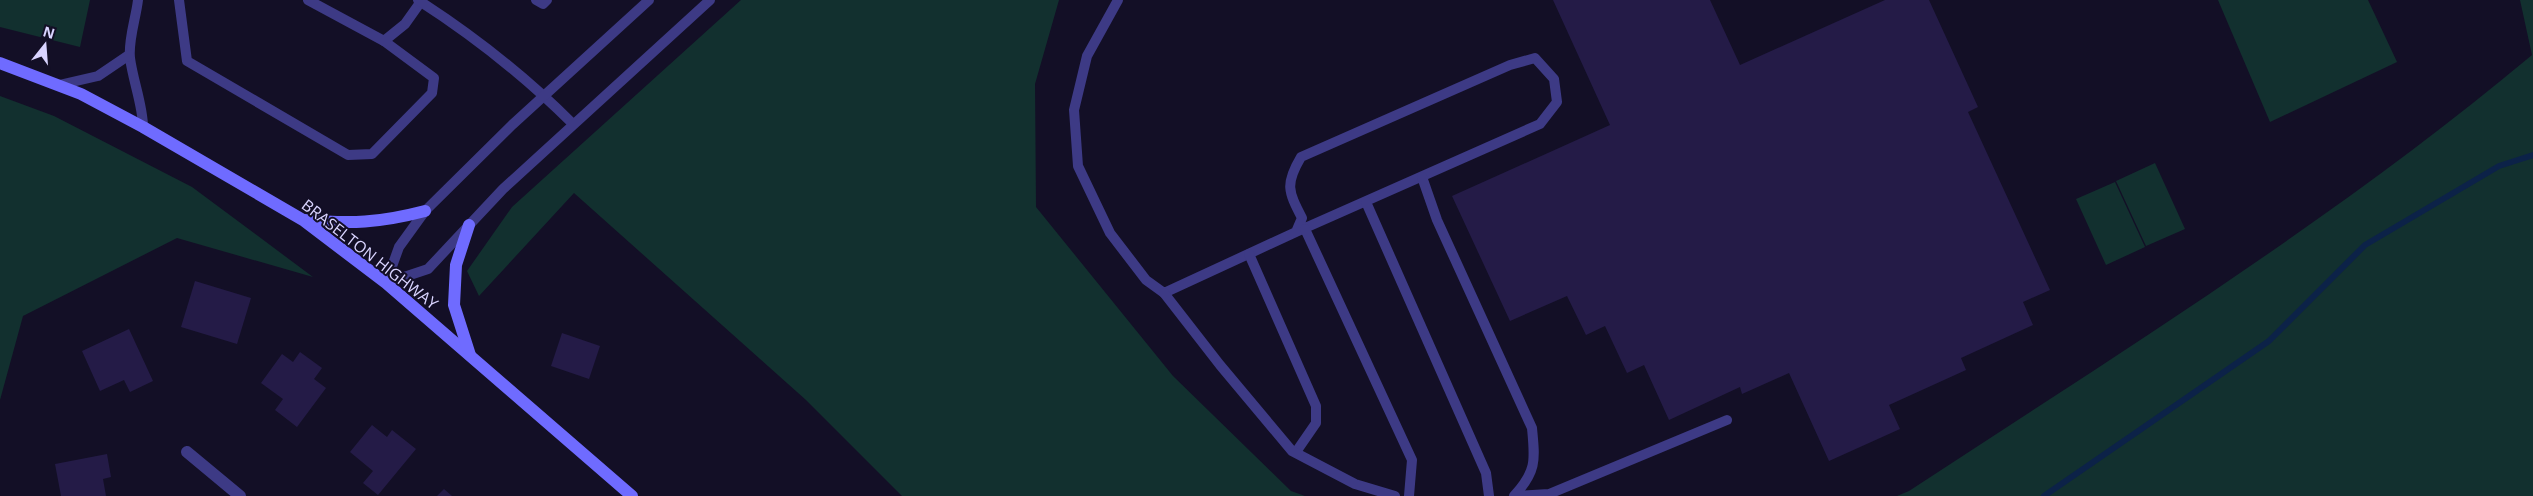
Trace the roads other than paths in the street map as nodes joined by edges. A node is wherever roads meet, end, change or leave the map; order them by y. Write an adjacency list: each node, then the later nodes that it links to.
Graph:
1 (138, 0): 11 (lane)
2 (179, 0): 10 (lane)
3 (308, 0): 10 (lane)
4 (536, 0): 5 (lane)
5 (547, 0)
6 (649, 0): 14 (lane)
7 (710, 0): 15 (lane)
8 (1118, 0): 25 (lane)
9 (420, 1): 10 (lane); 14 (lane)
10 (384, 41)
11 (129, 55): 13 (lane); 16 (lane)
12 (0, 63): 13 (main road, BRASELTON HIGHWAY)
13 (59, 85): 16 (main road, BRASELTON HIGHWAY)
14 (544, 96): 15 (lane); 19 (lane)
15 (573, 124): 21 (lane)
16 (142, 127): 20 (main road, BRASELTON HIGHWAY)
17 (1422, 177): 18 (lane); 22 (lane); 35 (lane)
18 (1366, 202): 22 (lane); 34 (lane)
19 (425, 211): 20 (main road); 24 (lane)
20 (303, 220): 24 (main road, BRASELTON HIGHWAY)
21 (469, 226): 24 (lane); 26 (main road)
22 (1300, 230): 23 (lane); 33 (lane)
23 (1249, 254): 25 (lane); 29 (lane)
24 (386, 283): 26 (main road, BRASELTON HIGHWAY)
25 (1164, 293): 29 (lane)
26 (470, 355): 31 (main road, BRASELTON HIGHWAY)
27 (1726, 420): 35 (lane)
28 (187, 452): 30 (street)
29 (1296, 452): 32 (lane)
30 (240, 496)
31 (632, 496)
32 (1395, 496)
33 (1409, 496)
34 (1489, 496)
35 (1515, 496)

